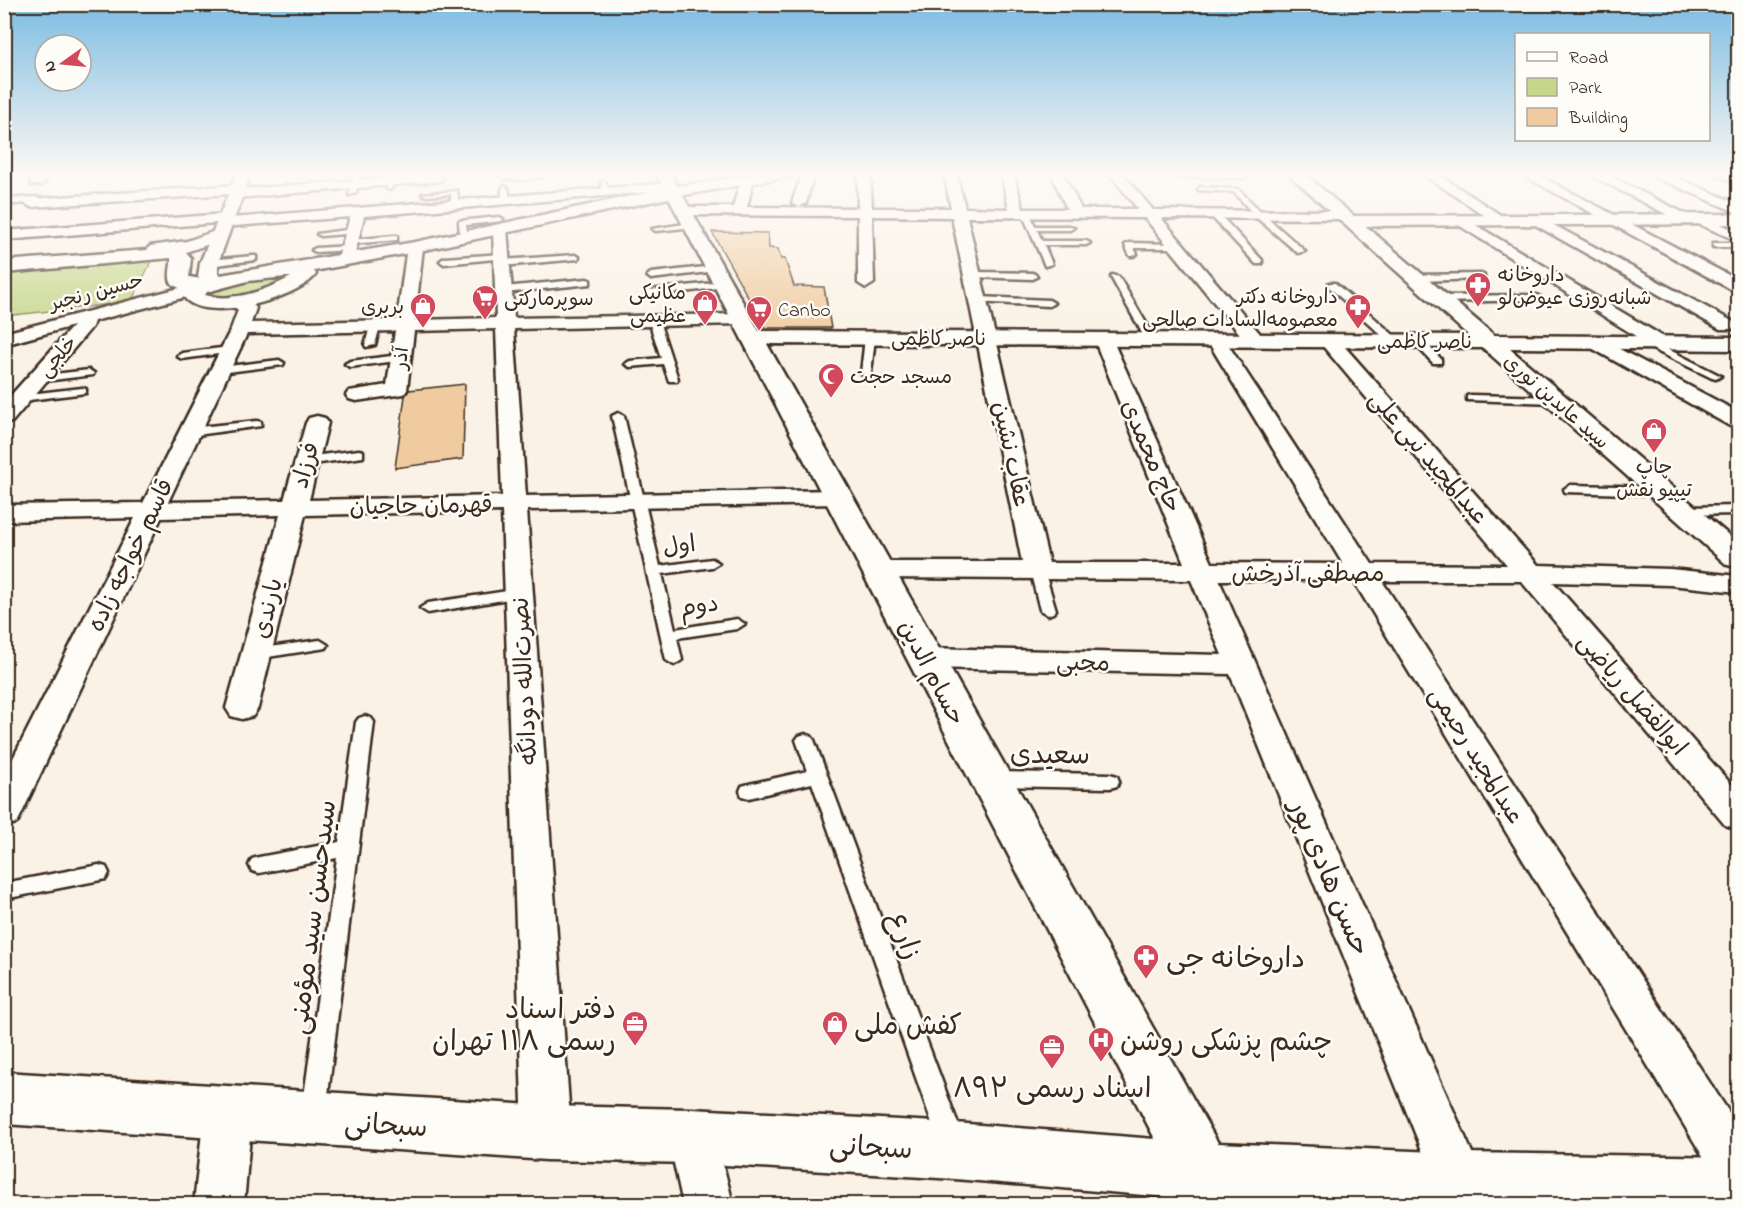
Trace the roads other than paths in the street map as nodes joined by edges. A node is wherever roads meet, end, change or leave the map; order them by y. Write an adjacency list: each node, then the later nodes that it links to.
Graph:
1 (88, 229): 23 (street)
2 (93, 229): 26 (street)
3 (218, 229): 45 (main road)
4 (221, 229): 43 (main road)
5 (353, 229): 29 (street)
6 (483, 229): 34 (street)
7 (514, 229): 34 (street)
8 (523, 229): 34 (street)
9 (538, 229): 34 (main road)
10 (687, 229): 52 (main road, حسام الدین)
11 (865, 229): 57 (street)
12 (963, 229): 48 (street, عقاب نشین)
13 (1033, 229): 27 (lane)
14 (1162, 229): 32 (street)
15 (1228, 229): 42 (lane)
16 (1277, 229): 36 (lane)
17 (1359, 229): 55 (main road, سید عابدین نوری)
18 (1477, 229): 86 (street)
19 (1554, 229): 70 (street)
20 (1632, 229): 59 (street)
21 (1718, 229): 24 (street)
22 (321, 234): 29 (lane)
23 (4, 236)
24 (1738, 237)
25 (394, 238): 29 (lane)
26 (83, 241)
27 (1039, 243): 28 (lane); 44 (lane)
28 (1086, 243)
29 (349, 245): 35 (lane); 37 (main road); 46 (main road)
30 (1716, 245): 31 (lane)
31 (1738, 245)
32 (1176, 246): 38 (lane); 80 (street)
33 (415, 247): 34 (main road); 37 (main road); 72 (street, آذر)
34 (503, 248): 39 (lane); 41 (lane); 49 (lane); 56 (lane); 61 (lane); 68 (street); 72 (street); 120 (street, نصرت‌الله دودانگه)
35 (316, 250)
36 (1301, 251)
37 (381, 253): 47 (main road)
38 (1133, 254)
39 (575, 257)
40 (253, 258): 43 (lane)
41 (444, 261)
42 (1259, 262)
43 (209, 263): 60 (main road)
44 (1048, 264)
45 (4, 266): 60 (main road)
46 (277, 272): 47 (main road); 60 (main road)
47 (307, 274): 66 (main road)
48 (973, 275): 51 (lane); 65 (street, عقاب نشین)
49 (577, 276)
50 (651, 276): 52 (lane)
51 (1033, 276)
52 (718, 277): 62 (lane); 73 (main road, حسام الدین)
53 (1481, 277): 55 (lane)
54 (1115, 278): 78 (lane)
55 (1416, 278): 64 (main road, سید عابدین نوری)
56 (587, 282)
57 (866, 283)
58 (1332, 285): 82 (lane)
59 (1738, 286)
60 (205, 289): 66 (main road); 69 (street, حسین رنجبر); 75 (street, حسین رنجبر)
61 (552, 293)
62 (649, 293)
63 (1537, 298): 64 (lane)
64 (1439, 299): 84 (main road, سید عابدین نوری)
65 (979, 300): 67 (lane); 76 (street, عقاب نشین)
66 (236, 302): 90 (street, قاسم خواجه زاده)
67 (1049, 303)
68 (654, 321): 73 (street); 93 (lane)
69 (86, 322): 88 (street, حسین رنجبر); 101 (street, خلجی)
70 (1726, 325)
71 (375, 326): 72 (street); 89 (lane); 90 (street)
72 (403, 326): 92 (street, آذر)
73 (746, 328): 74 (main road, ناصر کاظمی); 118 (main road, حسام الدین)
74 (870, 338): 76 (main road, ناصر کاظمی); 99 (lane)
75 (4, 339)
76 (987, 339): 77 (main road, ناصر کاظمی); 129 (street, عقاب نشین)
77 (1102, 339): 78 (main road, ناصر کاظمی); 131 (street, حاج محمدی)
78 (1151, 340): 79 (main road, ناصر کاظمی)
79 (1216, 340): 80 (main road, ناصر کاظمی); 132 (street, عبدالمجید رحیمی)
80 (1255, 340): 81 (main road, ناصر کاظمی)
81 (1329, 341): 82 (main road, ناصر کاظمی); 133 (street, عبدالمجید نبی علی)
82 (1394, 341): 83 (main road, ناصر کاظمی)
83 (1419, 341): 84 (main road, ناصر کاظمی); 94 (lane)
84 (1489, 342): 85 (main road, ناصر کاظمی); 107 (main road, سید عابدین نوری)
85 (1595, 342): 86 (main road, ناصر کاظمی); 110 (street)
86 (1654, 343): 87 (main road, ناصر کاظمی); 100 (lane)
87 (1738, 343)
88 (4, 345)
89 (370, 345)
90 (230, 350): 91 (lane); 95 (lane); 113 (street, قاسم خواجه زاده)
91 (182, 356)
92 (400, 358): 96 (lane); 104 (street, آذر)
93 (667, 360): 97 (lane); 102 (lane)
94 (1437, 361)
95 (279, 363)
96 (350, 364)
97 (630, 364)
98 (89, 373): 101 (lane)
99 (866, 373)
100 (1716, 376)
101 (37, 379): 105 (street, خلجی)
102 (673, 379)
103 (82, 391): 105 (lane)
104 (356, 395)
105 (21, 398): 108 (street, خلجی)
106 (1470, 398): 107 (lane)
107 (1557, 400): 117 (main road, سید عابدین نوری)
108 (4, 417)
109 (618, 417): 119 (lane)
110 (1738, 421)
111 (317, 423): 115 (street, فرزاد)
112 (257, 424): 113 (lane)
113 (190, 432): 122 (street, قاسم خواجه زاده)
114 (359, 454): 115 (lane)
115 (306, 461): 121 (street, فرزاد)
116 (1570, 489): 117 (lane)
117 (1661, 491): 124 (main road, سید عابدین نوری)
118 (837, 497): 119 (street, قهرمان حاجیان); 128 (main road, حسام الدین)
119 (636, 501): 120 (street, قهرمان حاجیان); 130 (lane)
120 (514, 503): 121 (street, قهرمان حاجیان); 135 (street, نصرت‌الله دودانگه)
121 (293, 507): 122 (street, قهرمان حاجیان); 141 (street, یارندی)
122 (152, 510): 125 (street, قهرمان حاجیان); 152 (street, قاسم خواجه زاده)
123 (1738, 510): 124 (lane)
124 (1684, 511): 126 (main road, سید عابدین نوری)
125 (4, 513)
126 (1738, 558)
127 (712, 563): 130 (lane, اول)
128 (877, 570): 129 (street, مصطفی آذرخش); 142 (main road, حسام الدین)
129 (1037, 570): 131 (street, مصطفی آذرخش); 137 (lane)
130 (653, 571): 139 (lane)
131 (1201, 572): 132 (street, مصطفی آذرخش); 144 (street, حسن هادی پور)
132 (1362, 573): 133 (street, مصطفی آذرخش); 164 (street, عبدالمجید رحیمی)
133 (1528, 573): 134 (street, مصطفی آذرخش); 153 (street, ابوالفضل ریاضی)
134 (1738, 584)
135 (520, 593): 136 (lane); 161 (street, نصرت‌الله دودانگه)
136 (428, 608)
137 (1048, 610)
138 (737, 624): 139 (lane, دوم)
139 (668, 635): 143 (lane)
140 (320, 645): 141 (lane)
141 (255, 654): 145 (street, یارندی)
142 (924, 658): 144 (street, محبی); 149 (main road, حسام الدین)
143 (674, 660)
144 (1241, 666): 165 (street, حسن هادی پور)
145 (242, 708)
146 (365, 722): 154 (lane, سیدحسن سید مؤمنی)
147 (805, 740): 148 (lane, زارع)
148 (818, 775): 151 (lane); 163 (lane, زارع)
149 (990, 778): 150 (lane, سعیدی); 167 (main road, حسام الدین)
150 (1110, 781)
151 (749, 791)
152 (4, 813)
153 (1738, 815)
154 (348, 848): 155 (lane); 160 (lane, سیدحسن سید مؤمنی)
155 (259, 865)
156 (99, 873): 157 (lane)
157 (4, 891)
158 (4, 1098): 159 (main road, سبحانی)
159 (228, 1114): 160 (main road, سبحانی); 168 (street)
160 (313, 1119): 161 (main road, سبحانی)
161 (548, 1133): 162 (main road, سبحانی)
162 (692, 1136): 163 (main road, سبحانی); 169 (street)
163 (955, 1151): 167 (main road, سبحانی)
164 (1738, 1169)
165 (1460, 1182): 166 (main road, سبحانی); 167 (main road, سبحانی)
166 (1738, 1186)
167 (1212, 1188)
168 (219, 1204)
169 (708, 1204)

